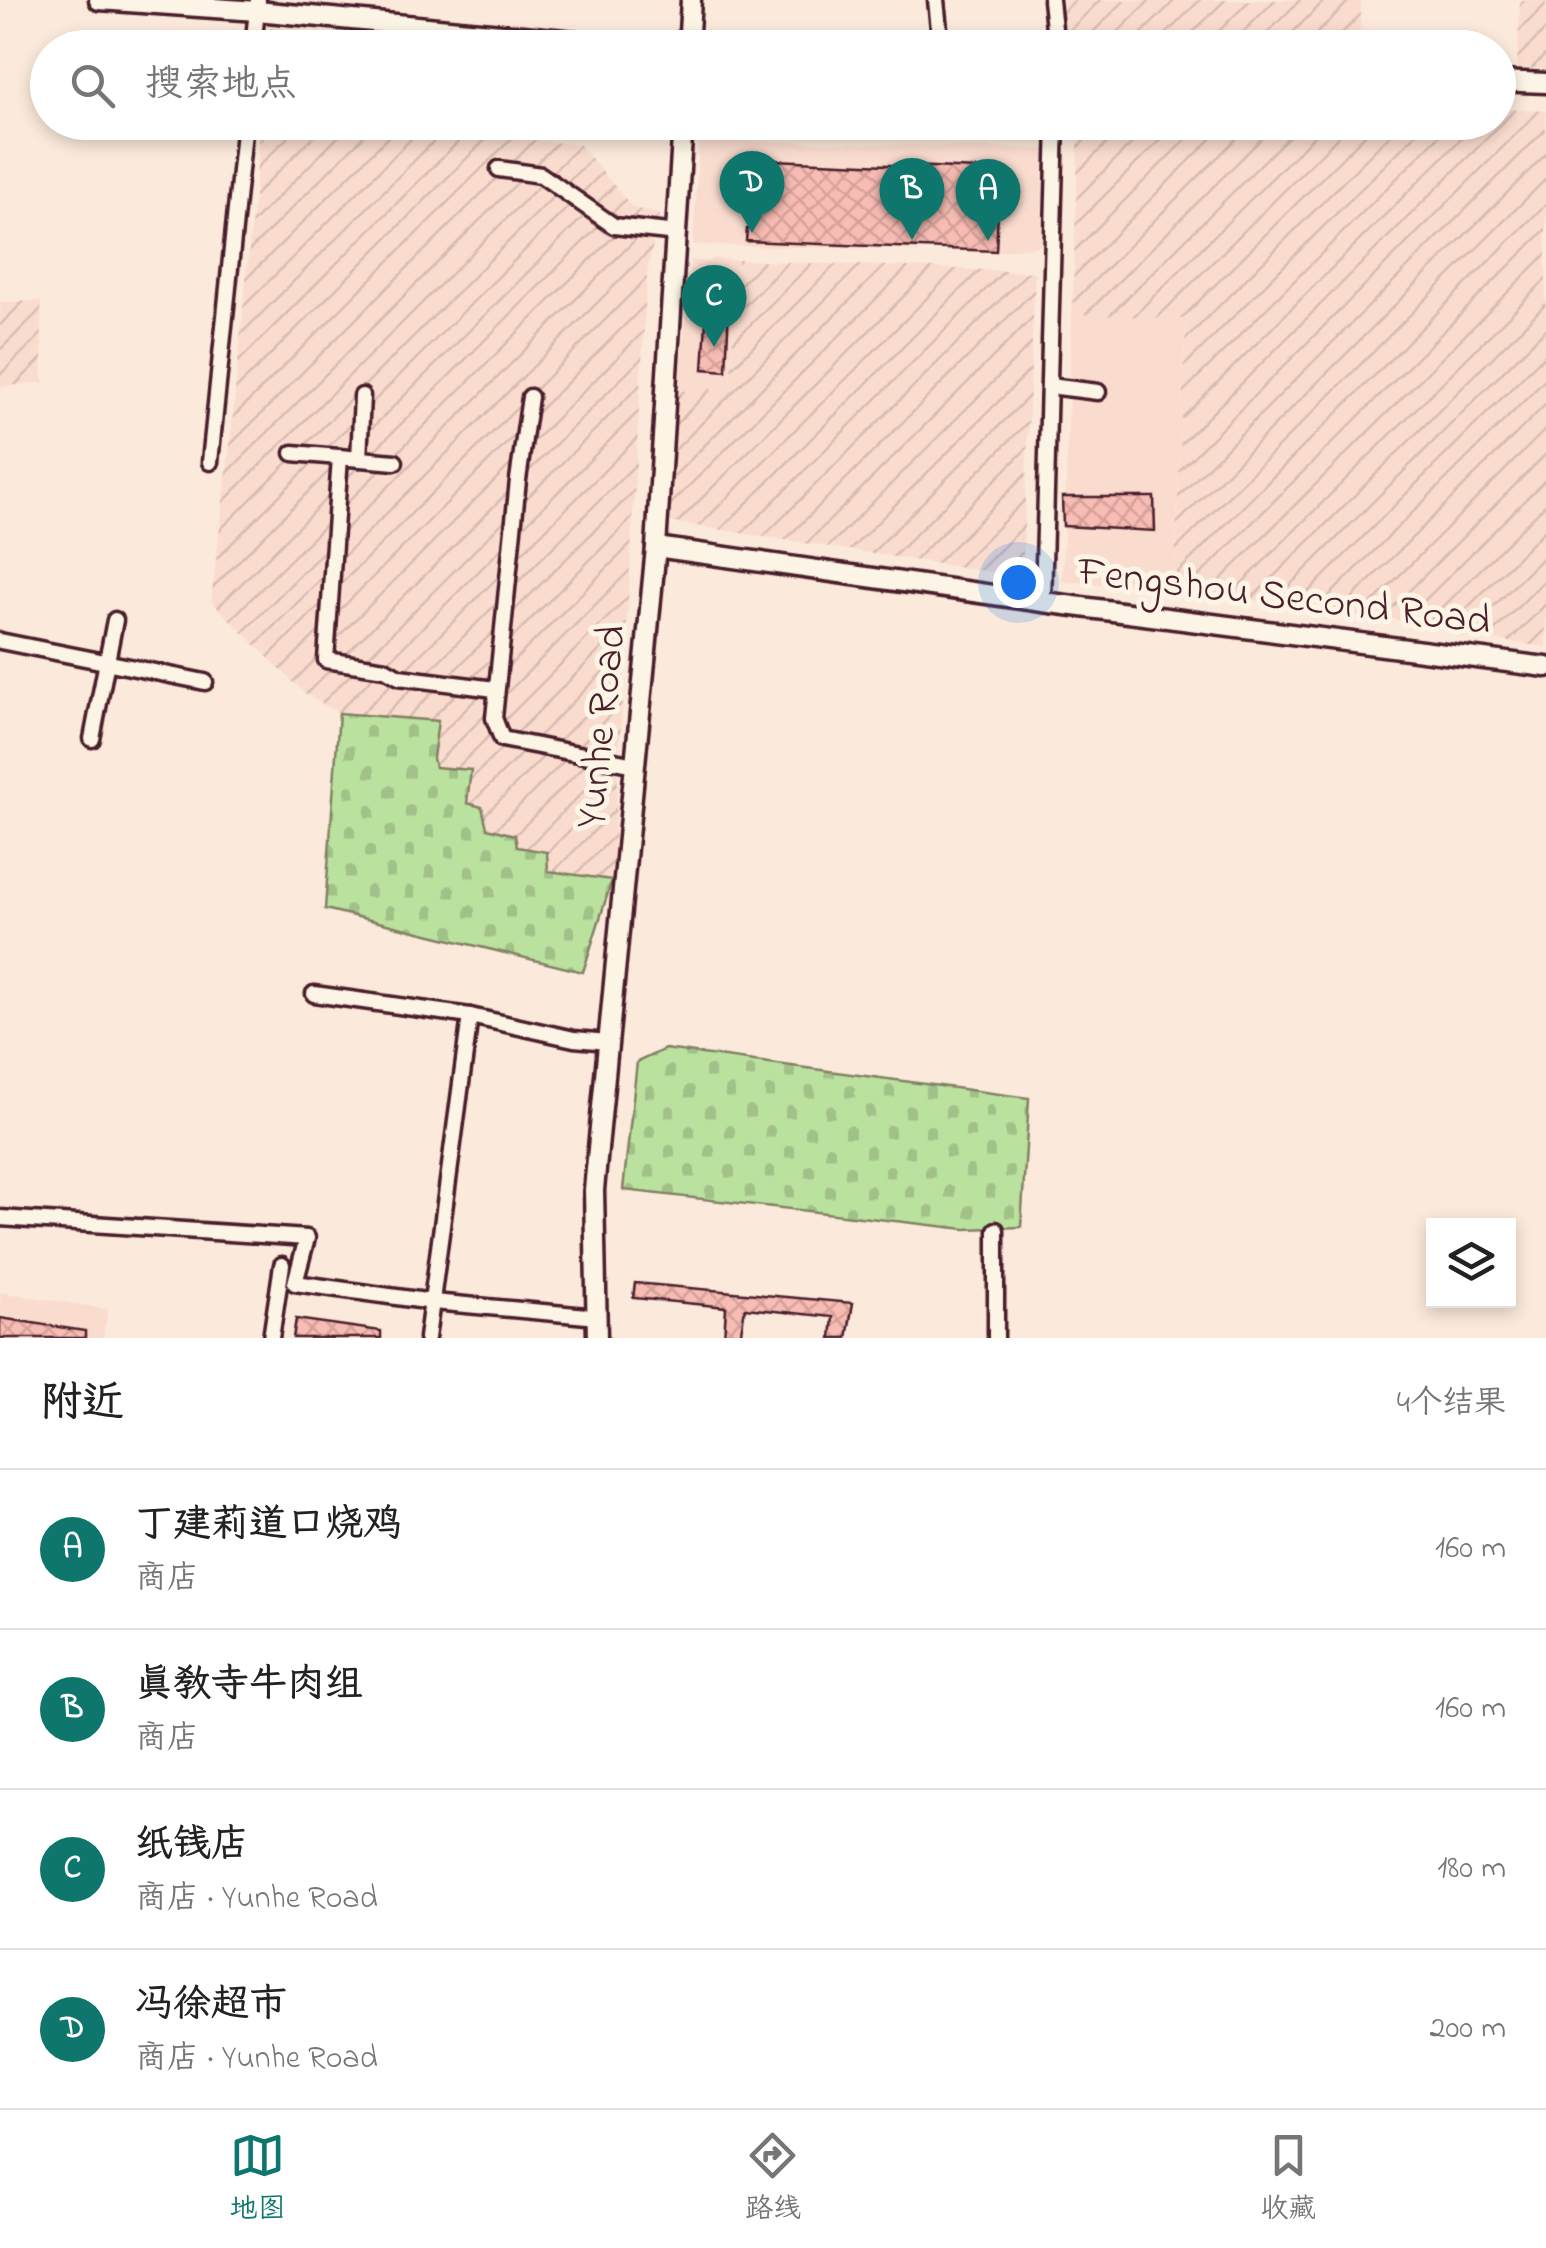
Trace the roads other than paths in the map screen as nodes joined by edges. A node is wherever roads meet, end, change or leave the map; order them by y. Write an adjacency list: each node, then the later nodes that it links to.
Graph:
1 (99, 0): 5 (street)
2 (691, 0): 8 (street)
3 (936, 0): 9 (street)
4 (1050, 0): 10 (street)
5 (257, 5): 6 (street); 7 (street)
6 (255, 30)
7 (485, 30)
8 (689, 30)
9 (939, 30)
10 (1054, 30)
11 (1516, 82): 12 (street)
12 (1546, 83)
13 (243, 140): 25 (street)
14 (683, 140): 17 (street, Yunhe Road)
15 (1055, 140): 18 (street)
16 (499, 169): 17 (street)
17 (676, 234): 27 (street, Yunhe Road)
18 (1048, 386): 19 (street); 28 (street)
19 (1098, 392)
20 (362, 396): 24 (street)
21 (530, 398): 34 (street)
22 (293, 454): 23 (street)
23 (340, 457): 24 (street); 34 (street)
24 (359, 459): 26 (street)
25 (210, 462)
26 (395, 462)
27 (656, 547): 28 (street, Fengshou Second Road); 36 (street, Yunhe Road)
28 (1042, 602): 32 (street, Fengshou Second Road)
29 (115, 620): 31 (street)
30 (0, 641): 31 (street)
31 (107, 662): 33 (street); 35 (street)
32 (1546, 667)
33 (205, 682)
34 (495, 689): 36 (street)
35 (92, 739)
36 (635, 765): 39 (street, Yunhe Road)
37 (314, 994): 38 (street)
38 (470, 1016): 39 (street); 43 (street)
39 (608, 1042): 44 (street, Yunhe Road)
40 (0, 1218): 43 (street)
41 (996, 1230): 48 (street)
42 (282, 1265): 45 (street)
43 (433, 1302): 44 (street); 46 (street)
44 (598, 1317): 47 (street, Yunhe Road)
45 (271, 1338)
46 (427, 1338)
47 (597, 1338)
48 (996, 1338)

